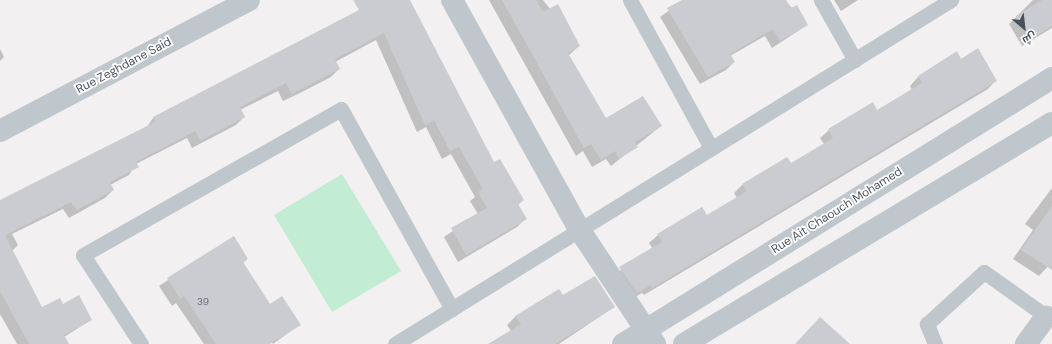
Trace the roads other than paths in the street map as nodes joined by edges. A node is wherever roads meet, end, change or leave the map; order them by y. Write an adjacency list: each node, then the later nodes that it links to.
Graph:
1 (249, 0): 9 (street, Rue Zeghdane Said)
2 (452, 0): 11 (street)
3 (630, 0): 10 (lane)
4 (821, 0): 6 (lane)
5 (951, 0): 6 (lane)
6 (855, 60): 10 (lane)
7 (1052, 78): 14 (street, Rue Ait Chaouch Mohamed)
8 (1052, 123): 18 (street)
9 (0, 131)
10 (711, 148): 11 (lane)
11 (579, 229): 12 (lane); 14 (street)
12 (452, 309): 15 (lane); 16 (lane)
13 (1046, 316): 19 (lane); 20 (street)
14 (650, 337): 17 (street, Rue Ait Chaouch Mohamed)
15 (141, 344)
16 (395, 344)
17 (622, 344)
18 (684, 344)
19 (935, 344)
20 (1026, 344)

